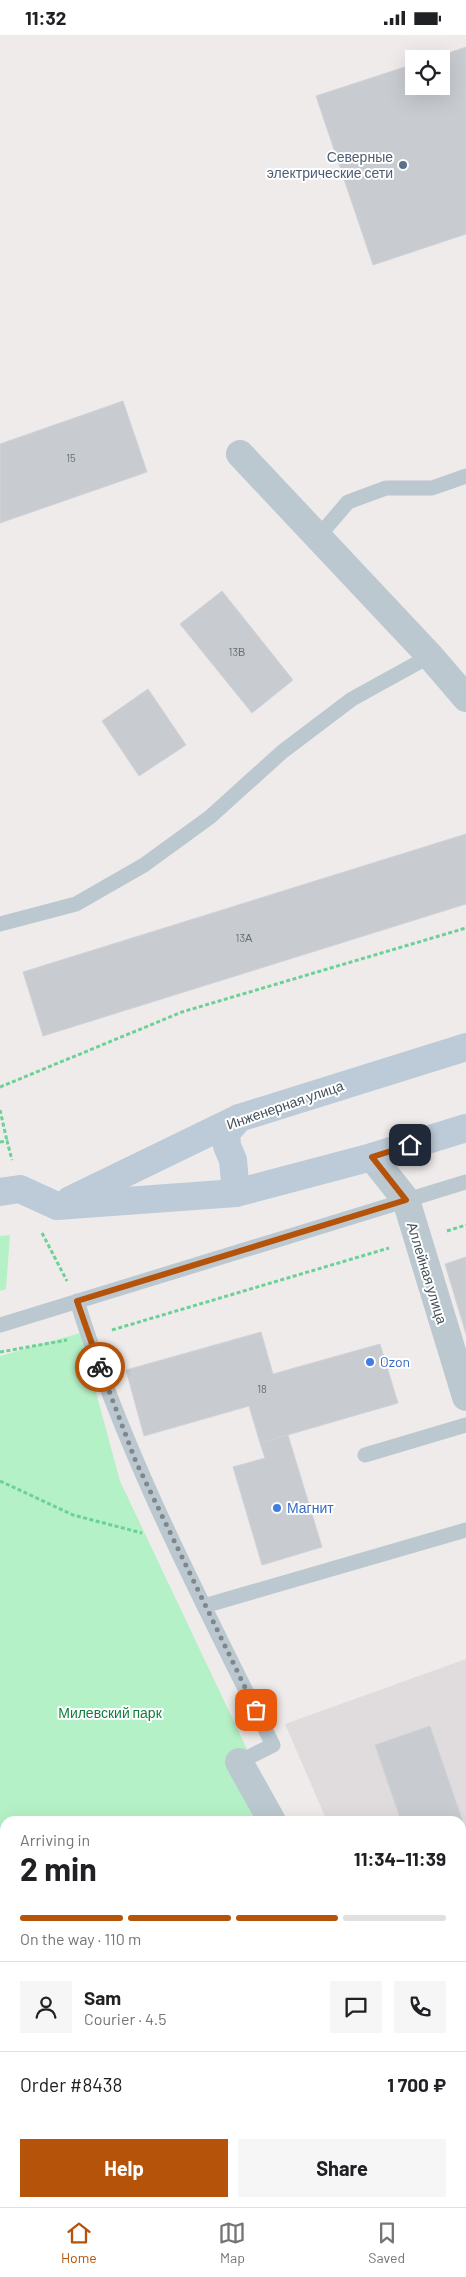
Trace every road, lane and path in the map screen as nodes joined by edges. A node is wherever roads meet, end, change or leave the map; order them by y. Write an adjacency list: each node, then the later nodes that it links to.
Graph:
1 (240, 454): 3 (street)
2 (466, 476): 3 (lane)
3 (318, 537): 4 (street)
4 (430, 656): 5 (street); 6 (lane)
5 (466, 699)
6 (0, 924)
7 (466, 928): 9 (path)
8 (466, 1047): 11 (main road, Инженерная улица)
9 (0, 1087)
10 (0, 1110): 13 (path)
11 (239, 1118): 17 (main road); 19 (main road, Инженерная улица)
12 (466, 1128): 14 (main road)
13 (7, 1141)
14 (372, 1157): 17 (main road); 18 (street, Аллейная улица)
15 (466, 1182): 18 (lane)
16 (0, 1192): 19 (main road)
17 (236, 1193): 19 (main road)
18 (406, 1200): 21 (street, Аллейная улица); 22 (lane)
19 (57, 1207)
20 (466, 1225): 21 (path)
21 (416, 1240): 24 (path); 26 (street, Аллейная улица)
22 (77, 1301): 23 (lane); 24 (lane)
23 (0, 1325)
24 (88, 1337): 25 (path); 31 (lane)
25 (0, 1351)
26 (466, 1397)
27 (466, 1425): 28 (lane)
28 (365, 1455)
29 (0, 1481): 31 (path)
30 (466, 1530): 32 (lane)
31 (174, 1541): 32 (lane)
32 (204, 1606): 33 (lane)
33 (239, 1762): 34 (street)
34 (269, 1816)

